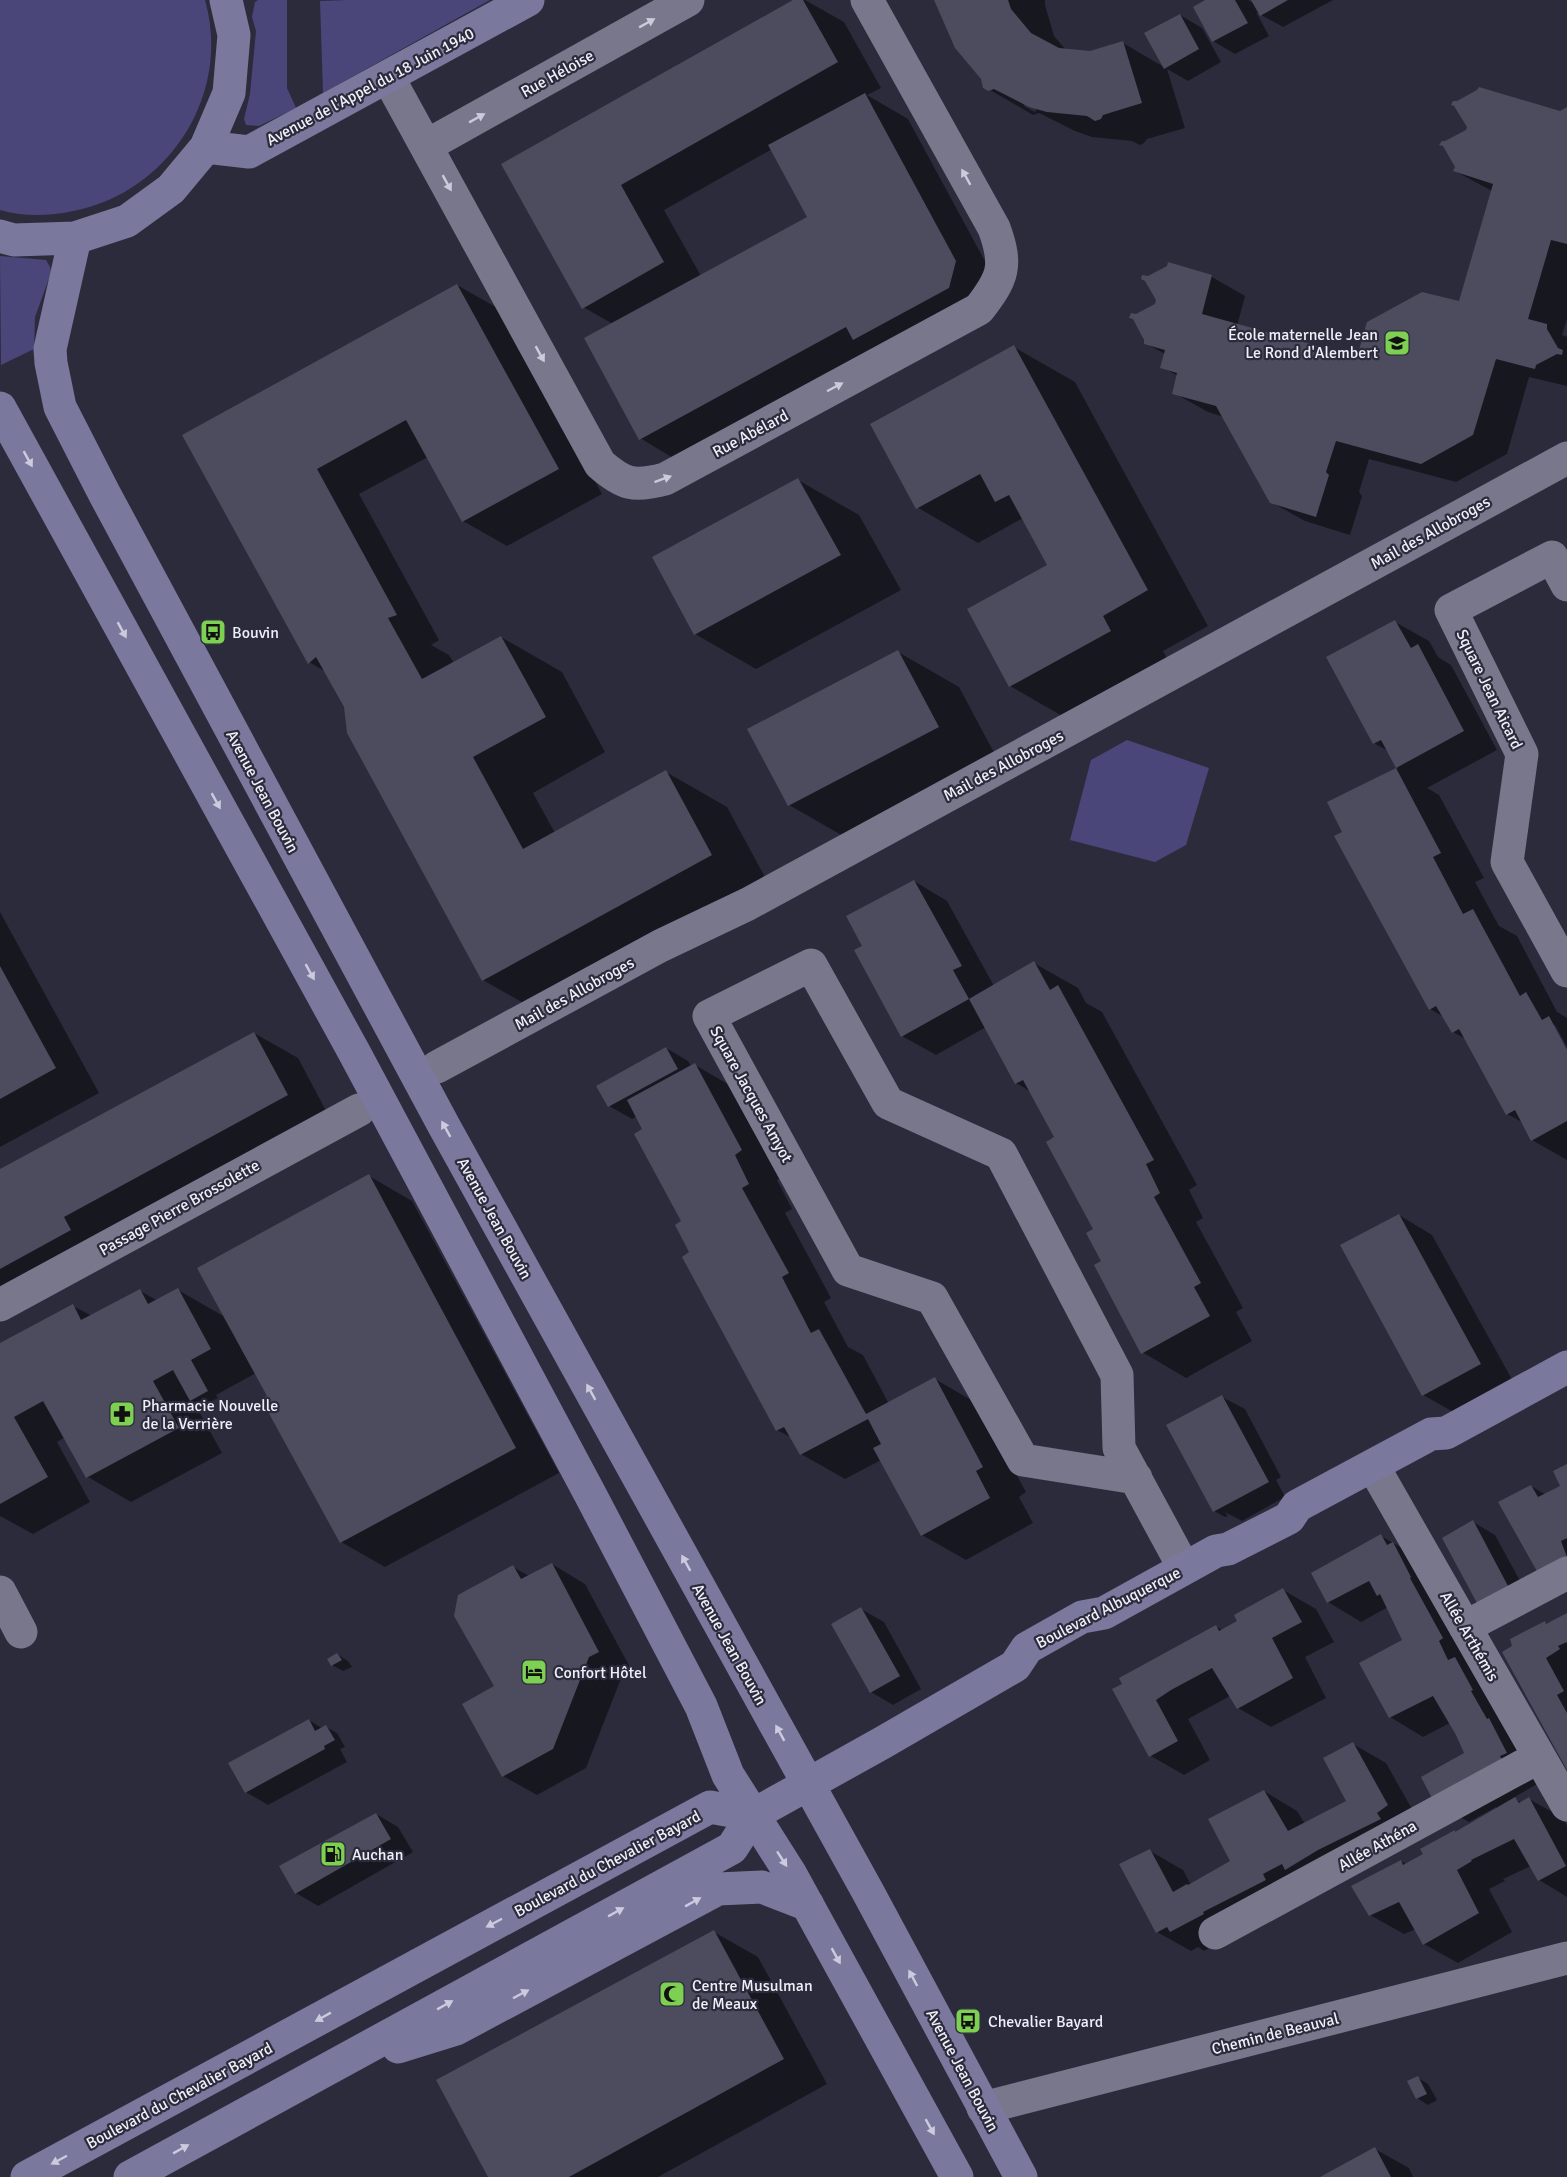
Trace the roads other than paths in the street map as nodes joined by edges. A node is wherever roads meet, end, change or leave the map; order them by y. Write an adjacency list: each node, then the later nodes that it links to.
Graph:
1 (226, 0): 7 (street)
2 (528, 0): 5 (street, Avenue de l'Appel du 18 Juin 1940)
3 (688, 0): 6 (street, Rue Héloise, one-way to 3)
4 (867, 0): 6 (street, Rue Abélard, one-way to 4)
5 (388, 76): 6 (street, Rue Abélard); 7 (street, Avenue de l'Appel du 18 Juin 1940)
6 (426, 146)
7 (206, 147): 9 (street)
8 (0, 236): 9 (street)
9 (75, 238): 26 (street, Avenue Jean Bouvin, one-way to 9)
10 (0, 408): 28 (street, one-way to 28)
11 (1567, 458): 14 (street, Mail des Allobroges)
12 (1567, 585): 13 (street, Square Jean Aicard)
13 (1567, 971)
14 (437, 1067)
15 (359, 1110): 16 (street, Passage Pierre Brossolette)
16 (0, 1305)
17 (1567, 1367): 18 (street, Boulevard Albuquerque)
18 (1373, 1466): 20 (street, Boulevard Albuquerque); 23 (street, Allée Arthémis)
19 (1136, 1478): 19 (street, Square Jacques Amyot); 20 (street, Square Jacques Amyot)
20 (1184, 1568): 26 (street, Boulevard Albuquerque)
21 (1567, 1573): 23 (street)
22 (0, 1592): 24 (street)
23 (1465, 1628): 25 (street, Allée Arthémis)
24 (21, 1632)
25 (1539, 1757): 27 (street, Allée Arthémis); 30 (street, Allée Athéna)
26 (808, 1784): 28 (street, Boulevard Albuquerque); 33 (street, Avenue Jean Bouvin, one-way to 26)
27 (1567, 1805)
28 (753, 1815): 29 (street, one-way to 29); 32 (street, one-way to 28); 34 (street, Boulevard du Chevalier Bayard, one-way to 34)
29 (808, 1905): 32 (street, one-way to 29); 36 (street, one-way to 36)
30 (1215, 1933)
31 (1567, 1958): 33 (street, Chemin de Beauval)
32 (330, 2068): 35 (street, one-way to 32)
33 (983, 2108): 37 (street, Avenue Jean Bouvin)
34 (27, 2177)
35 (130, 2177)
36 (957, 2177)
37 (1021, 2177)

